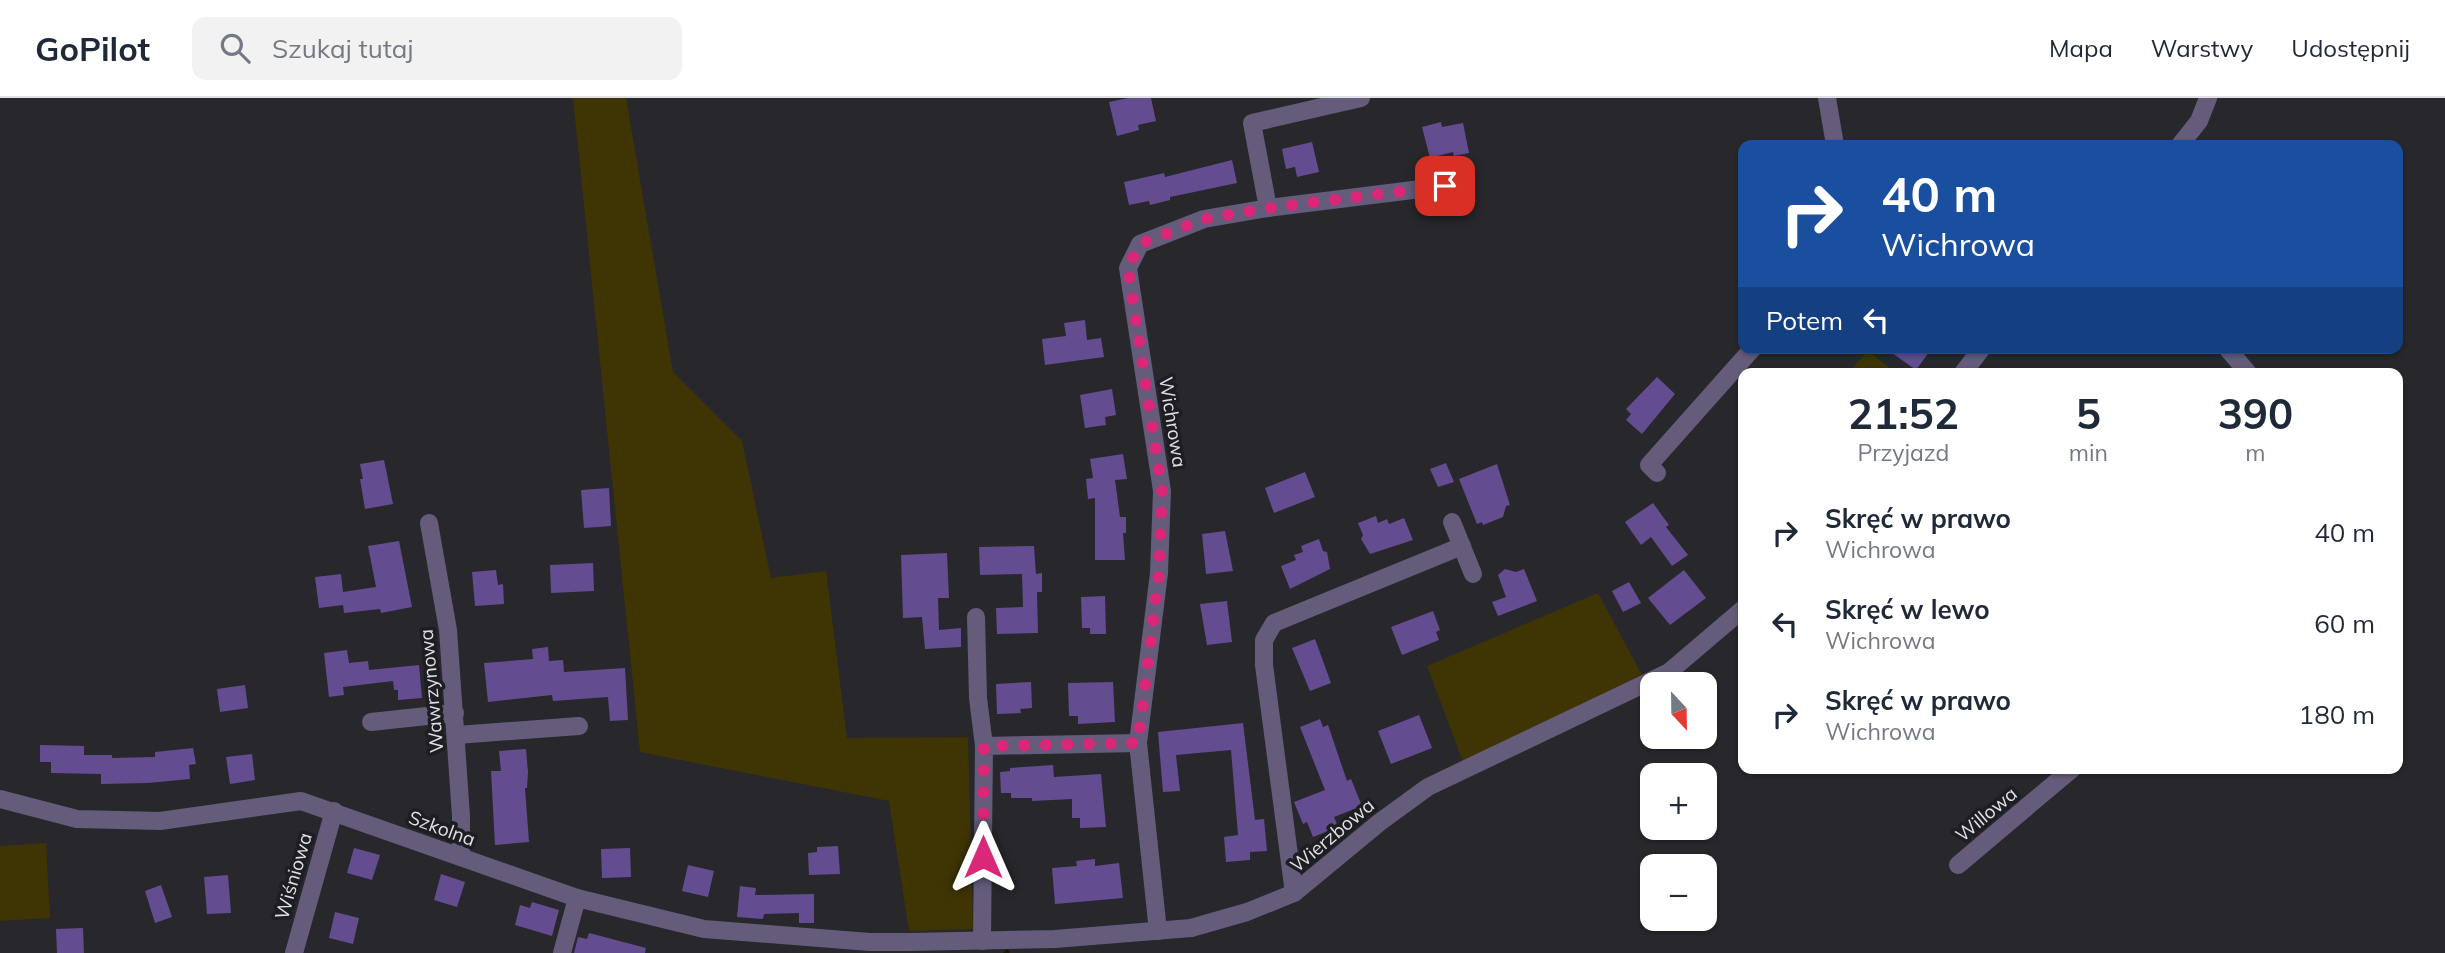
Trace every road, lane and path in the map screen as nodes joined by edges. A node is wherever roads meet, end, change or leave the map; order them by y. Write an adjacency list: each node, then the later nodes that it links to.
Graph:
1 (1361, 98): 7 (street)
2 (1827, 98): 4 (street)
3 (2208, 98): 5 (street)
4 (1834, 140)
5 (2184, 140)
6 (1445, 186): 7 (street, Wichrowa)
7 (1268, 208): 24 (street, Wichrowa)
8 (1748, 354): 13 (street)
9 (1977, 354): 11 (street)
10 (2232, 354): 12 (street)
11 (1967, 368)
12 (2244, 368)
13 (1657, 473)
14 (1452, 522): 16 (street)
15 (429, 523): 20 (street, Wawrzynowa)
16 (1462, 546): 17 (street); 31 (street)
17 (1473, 574)
18 (1738, 612): 31 (street, Wierzbowa)
19 (975, 617): 25 (street)
20 (455, 713): 21 (street); 23 (street, Wawrzynowa)
21 (371, 722)
22 (579, 726): 23 (street)
23 (457, 735): 29 (street, Wawrzynowa)
24 (1138, 743): 25 (street); 33 (street, Wichrowa)
25 (984, 746): 34 (street)
26 (2066, 774): 30 (street, Willowa)
27 (0, 799): 28 (street, Szkolna)
28 (334, 811): 29 (street, Szkolna); 36 (street, Wiśniowa)
29 (461, 857): 32 (street, Szkolna)
30 (1958, 865)
31 (1294, 893): 33 (street, Wierzbowa)
32 (577, 898): 35 (street, Szkolna); 37 (street)
33 (1158, 931): 34 (street, Wierzbowa)
34 (982, 940): 35 (street, Wierzbowa)
35 (865, 947)
36 (293, 953)
37 (562, 953)

